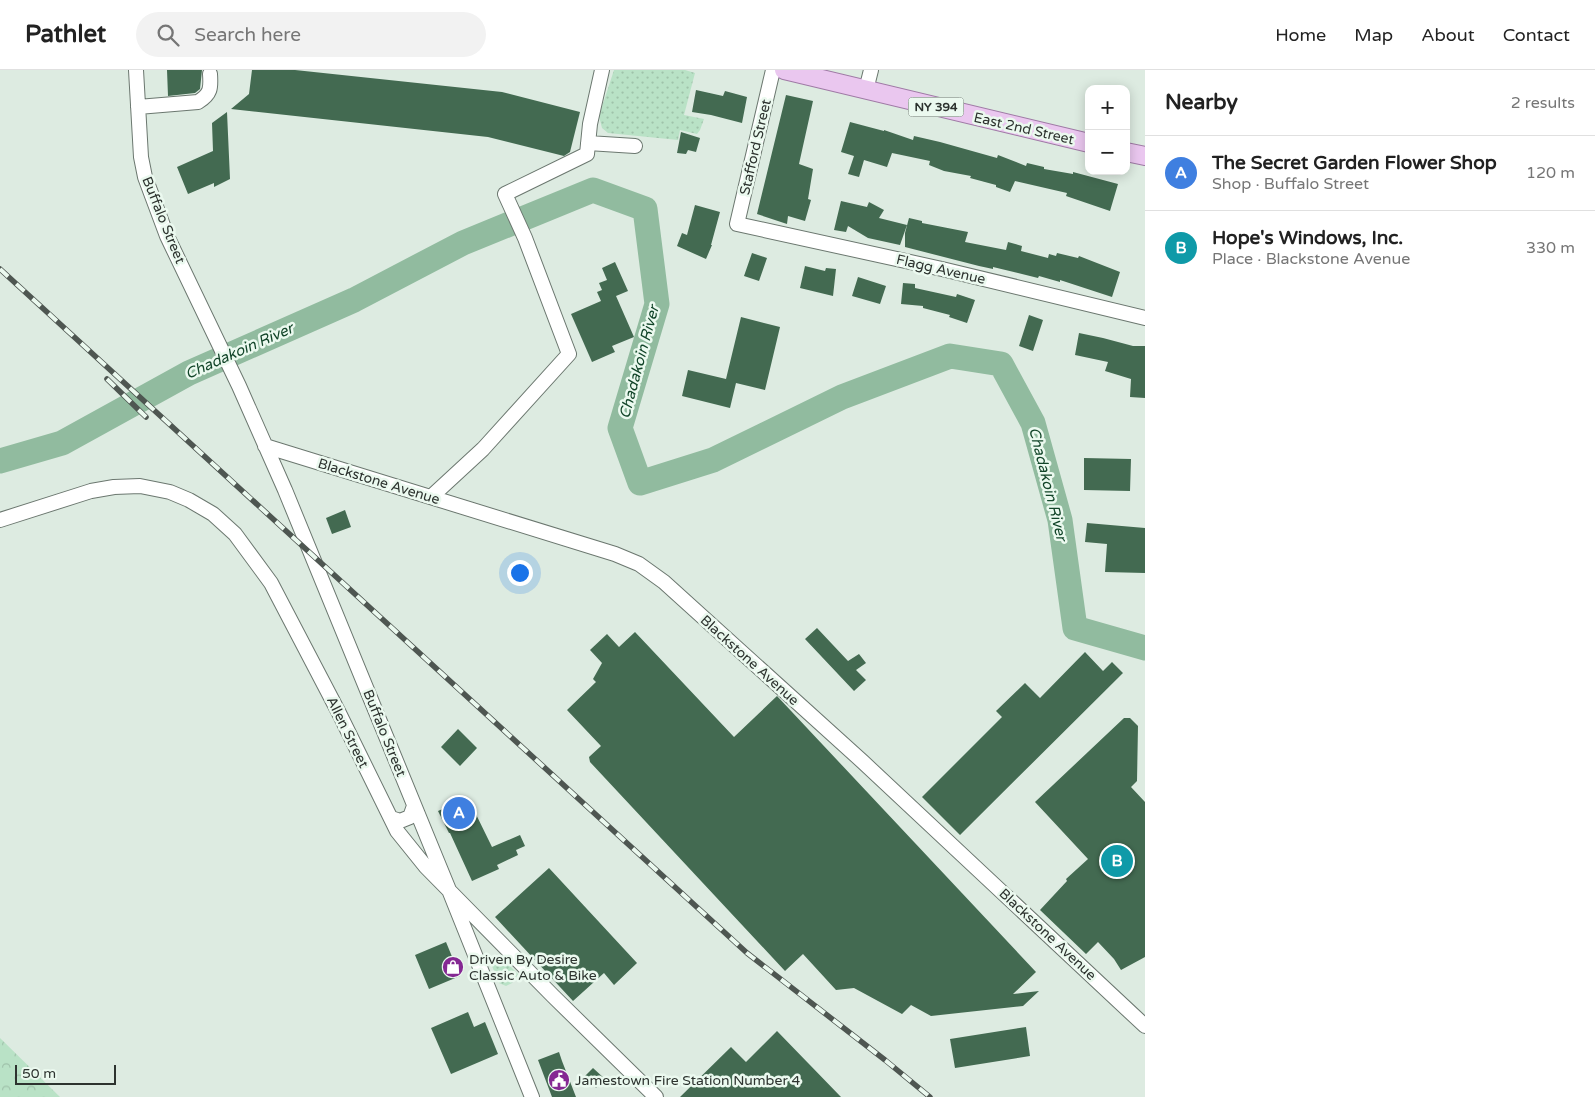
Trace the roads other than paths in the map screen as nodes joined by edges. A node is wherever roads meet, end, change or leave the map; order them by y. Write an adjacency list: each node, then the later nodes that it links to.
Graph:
1 (136, 70): 8 (street, Buffalo Street)
2 (602, 70): 10 (street)
3 (774, 70): 14 (street, Stafford Street)
4 (784, 70): 7 (main road, East 2nd Street / NY 394)
5 (871, 70): 7 (street)
6 (210, 74): 8 (street)
7 (866, 90): 9 (main road, East 2nd Street / NY 394)
8 (138, 107): 16 (street, Buffalo Street)
9 (1085, 142)
10 (588, 143): 11 (street); 17 (street)
11 (635, 146)
12 (1130, 153): 13 (main road)
13 (1145, 156)
14 (737, 224): 15 (street, Flagg Avenue)
15 (1145, 318)
16 (265, 446): 17 (street, Blackstone Avenue); 19 (street, Buffalo Street)
17 (431, 497): 22 (street, Blackstone Avenue)
18 (0, 520): 20 (street, Allen Street)
19 (414, 806): 20 (street); 21 (street, Buffalo Street)
20 (391, 818): 21 (street, Allen Street)
21 (449, 890): 23 (street, Buffalo Street); 24 (street, Allen Street)
22 (1145, 1026)
23 (532, 1097)
24 (656, 1097)

